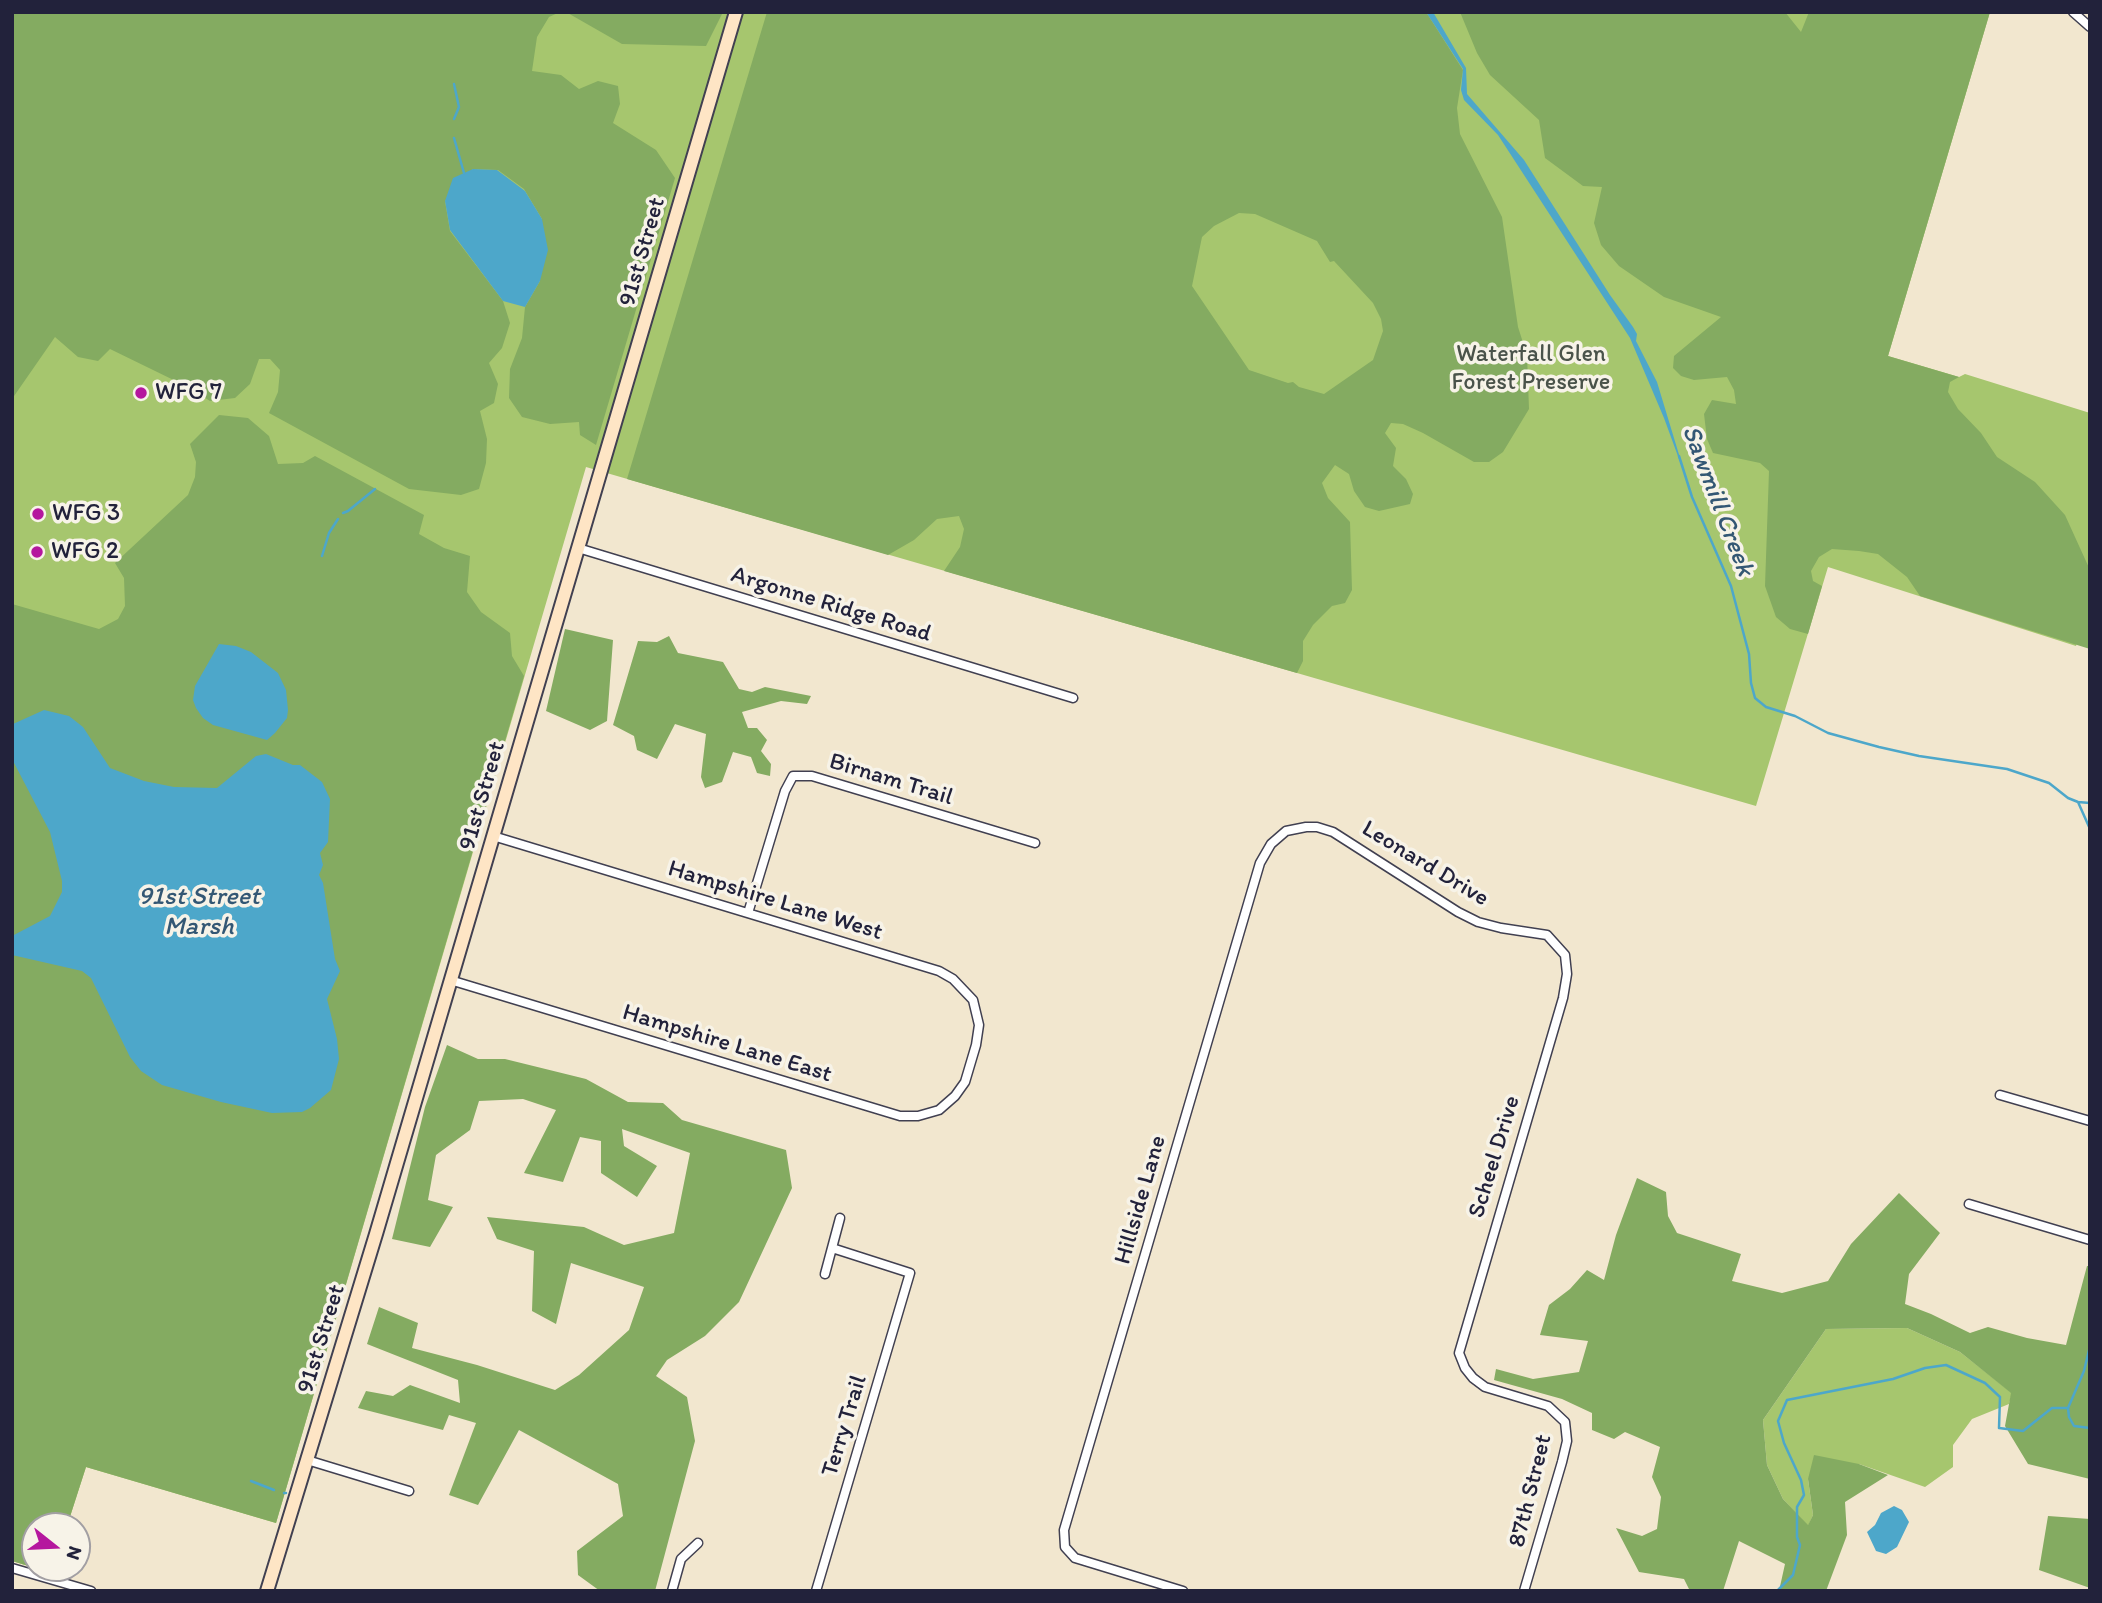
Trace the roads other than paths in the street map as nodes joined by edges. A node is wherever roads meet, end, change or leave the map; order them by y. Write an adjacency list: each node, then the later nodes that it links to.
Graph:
1 (736, 12): 4 (main road, 91st Street)
2 (2073, 12): 3 (street)
3 (2090, 27)
4 (578, 548): 5 (street, Argonne Ridge Road); 6 (main road, 91st Street)
5 (1073, 698)
6 (493, 836): 9 (street, Hampshire Lane West); 11 (main road, 91st Street)
7 (1035, 843): 9 (street, Birnam Trail)
8 (1266, 851): 10 (street, Leonard Drive); 29 (street, Hillside Lane)
9 (748, 913): 12 (street, Hampshire Lane West)
10 (1565, 955): 20 (street, Scheel Drive)
11 (450, 980): 12 (street, Hampshire Lane East); 21 (main road, 91st Street)
12 (971, 1064)
13 (2000, 1095): 14 (street)
14 (2090, 1121)
15 (1969, 1204): 17 (street)
16 (840, 1217): 18 (street)
17 (2090, 1240)
18 (832, 1248): 19 (street); 28 (street, Terry Trail)
19 (825, 1274)
20 (1548, 1406): 30 (street, 87th Street)
21 (307, 1460): 22 (street); 26 (main road, 91st Street)
22 (409, 1491)
23 (698, 1543): 27 (street)
24 (12, 1568): 25 (street)
25 (90, 1591)
26 (267, 1591)
27 (672, 1591)
28 (816, 1591)
29 (1183, 1591)
30 (1524, 1591)

